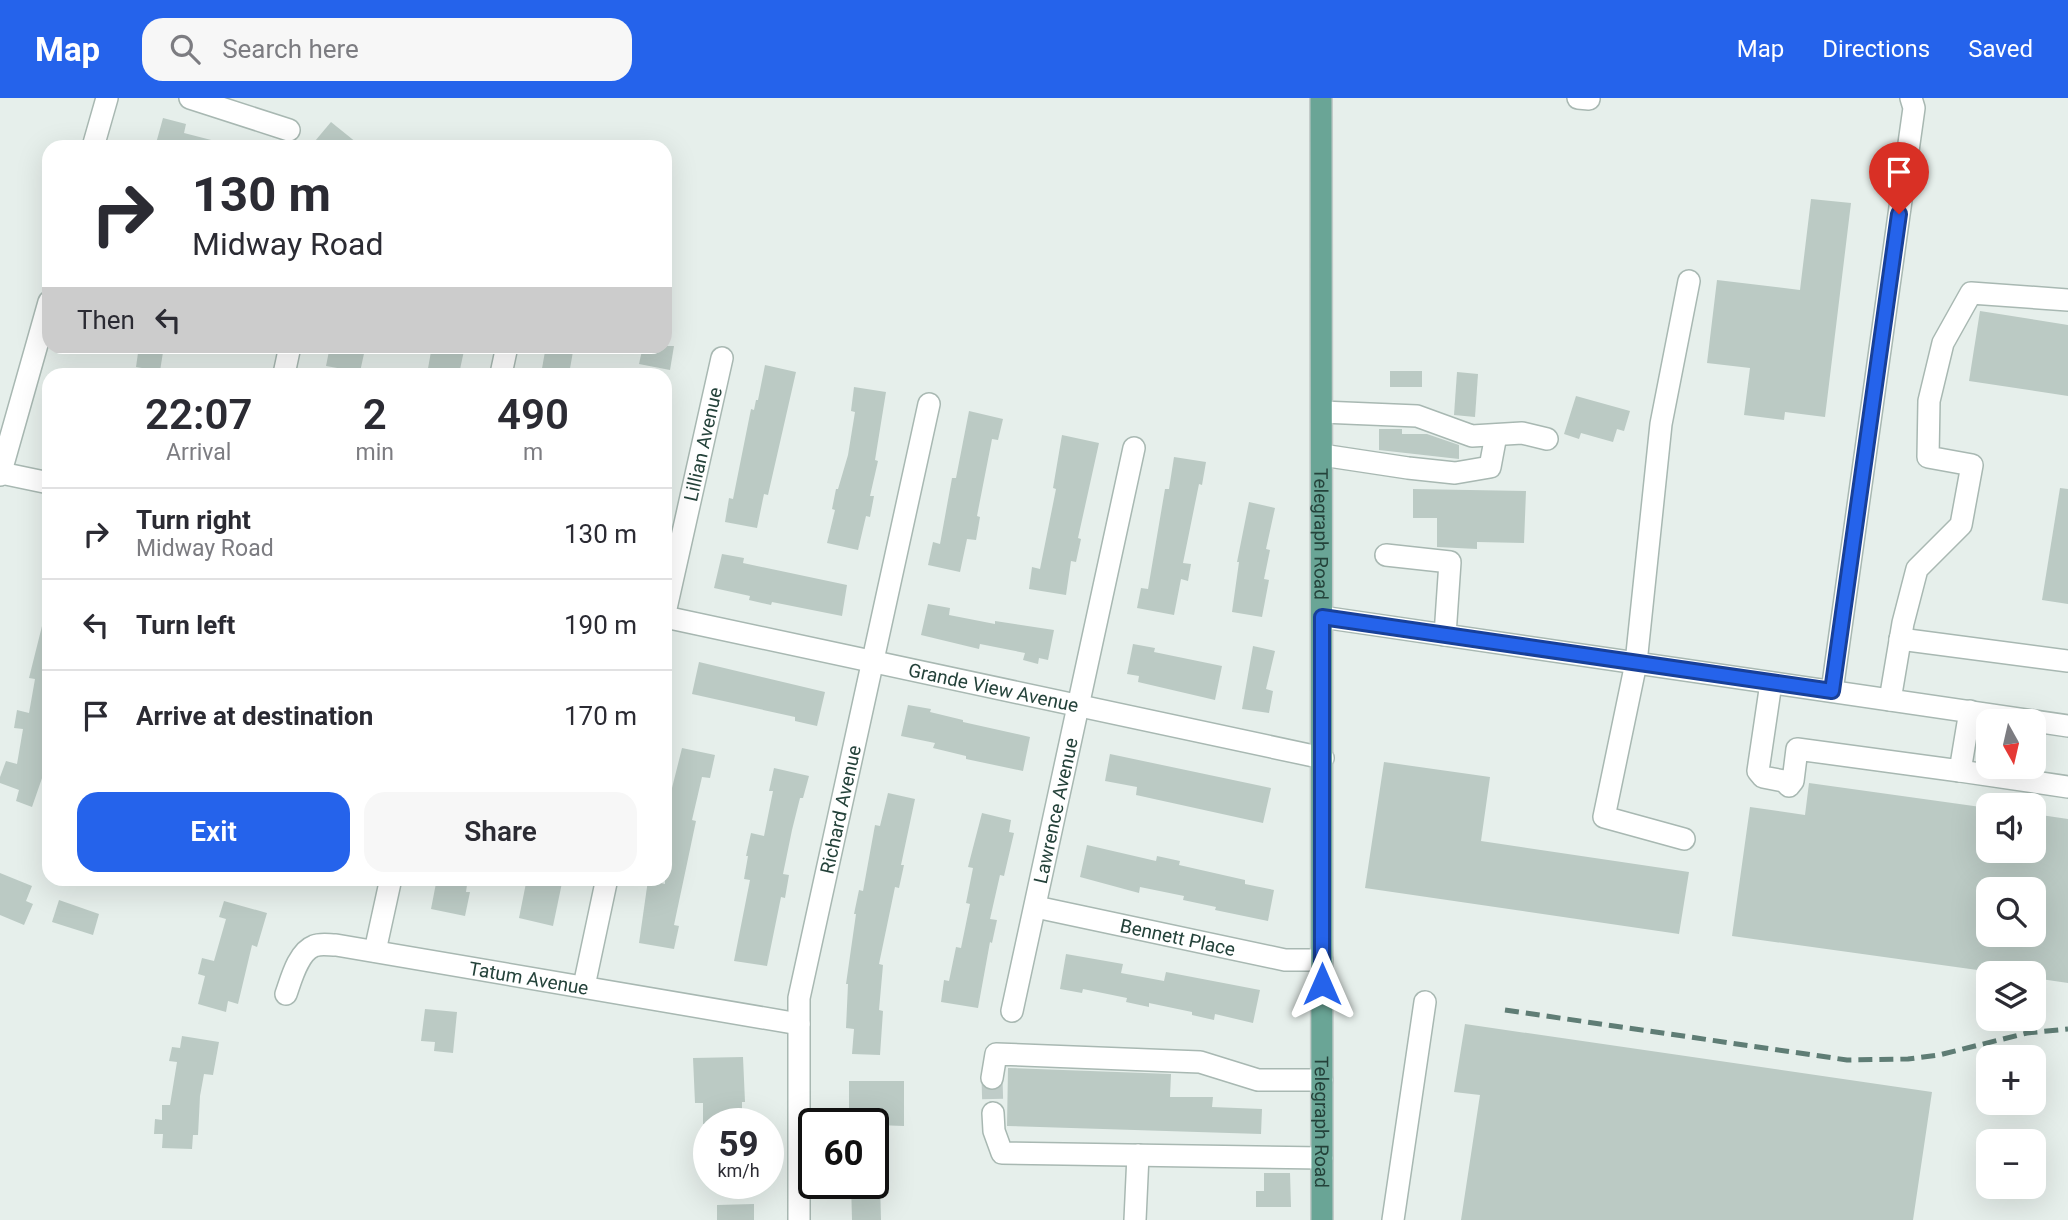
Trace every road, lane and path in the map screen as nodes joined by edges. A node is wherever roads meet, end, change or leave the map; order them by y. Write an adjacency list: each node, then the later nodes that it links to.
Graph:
1 (107, 98): 6 (street)
2 (190, 98): 5 (street)
3 (1321, 98): 12 (main road, Telegraph Road)
4 (1911, 98): 29 (street)
5 (289, 130)
6 (95, 140)
7 (1689, 281): 27 (street)
8 (2068, 300): 24 (street)
9 (42, 327): 17 (street)
10 (722, 358): 20 (street, Lillian Avenue)
11 (929, 404): 25 (street, Richard Avenue)
12 (1322, 412): 13 (street); 16 (main road, Telegraph Road)
13 (1496, 435): 14 (street); 16 (street)
14 (1547, 439)
15 (1134, 448): 31 (street, Lawrence Avenue)
16 (1322, 455): 22 (main road, Telegraph Road)
17 (0, 474): 18 (street)
18 (42, 482)
19 (1385, 555): 23 (street)
20 (672, 583)
21 (672, 617): 25 (street, Grande View Avenue)
22 (1322, 617): 23 (street); 34 (main road, Telegraph Road)
23 (1445, 635): 27 (street)
24 (1900, 639): 26 (street); 30 (street)
25 (872, 662): 31 (street, Grande View Avenue); 47 (street, Richard Avenue)
26 (2068, 662)
27 (1636, 663): 28 (street); 37 (street)
28 (1771, 682): 29 (street); 35 (street)
29 (1832, 691): 30 (street)
30 (1890, 700): 32 (street)
31 (1078, 706): 34 (street, Grande View Avenue); 40 (street, Lawrence Avenue)
32 (1970, 711): 33 (street); 35 (street)
33 (2068, 726)
34 (1322, 758): 42 (main road, Telegraph Road)
35 (1960, 771): 36 (street)
36 (2068, 787)
37 (1684, 839)
38 (389, 886): 41 (street)
39 (605, 886): 43 (street)
40 (1036, 907): 42 (street, Bennett Place); 46 (street, Lawrence Avenue)
41 (375, 951): 43 (street, Tatum Avenue); 44 (street, Tatum Avenue)
42 (1322, 960): 49 (main road, Telegraph Road)
43 (584, 986): 47 (street, Tatum Avenue)
44 (286, 994)
45 (1425, 1002): 56 (street)
46 (1012, 1011)
47 (799, 1024): 53 (street, Richard Avenue)
48 (992, 1078): 49 (street)
49 (1322, 1080): 52 (main road, Telegraph Road)
50 (993, 1113): 51 (street)
51 (1138, 1155): 52 (street); 54 (street)
52 (1322, 1158): 55 (main road, Telegraph Road)
53 (799, 1220)
54 (1135, 1220)
55 (1322, 1220)
56 (1393, 1220)

